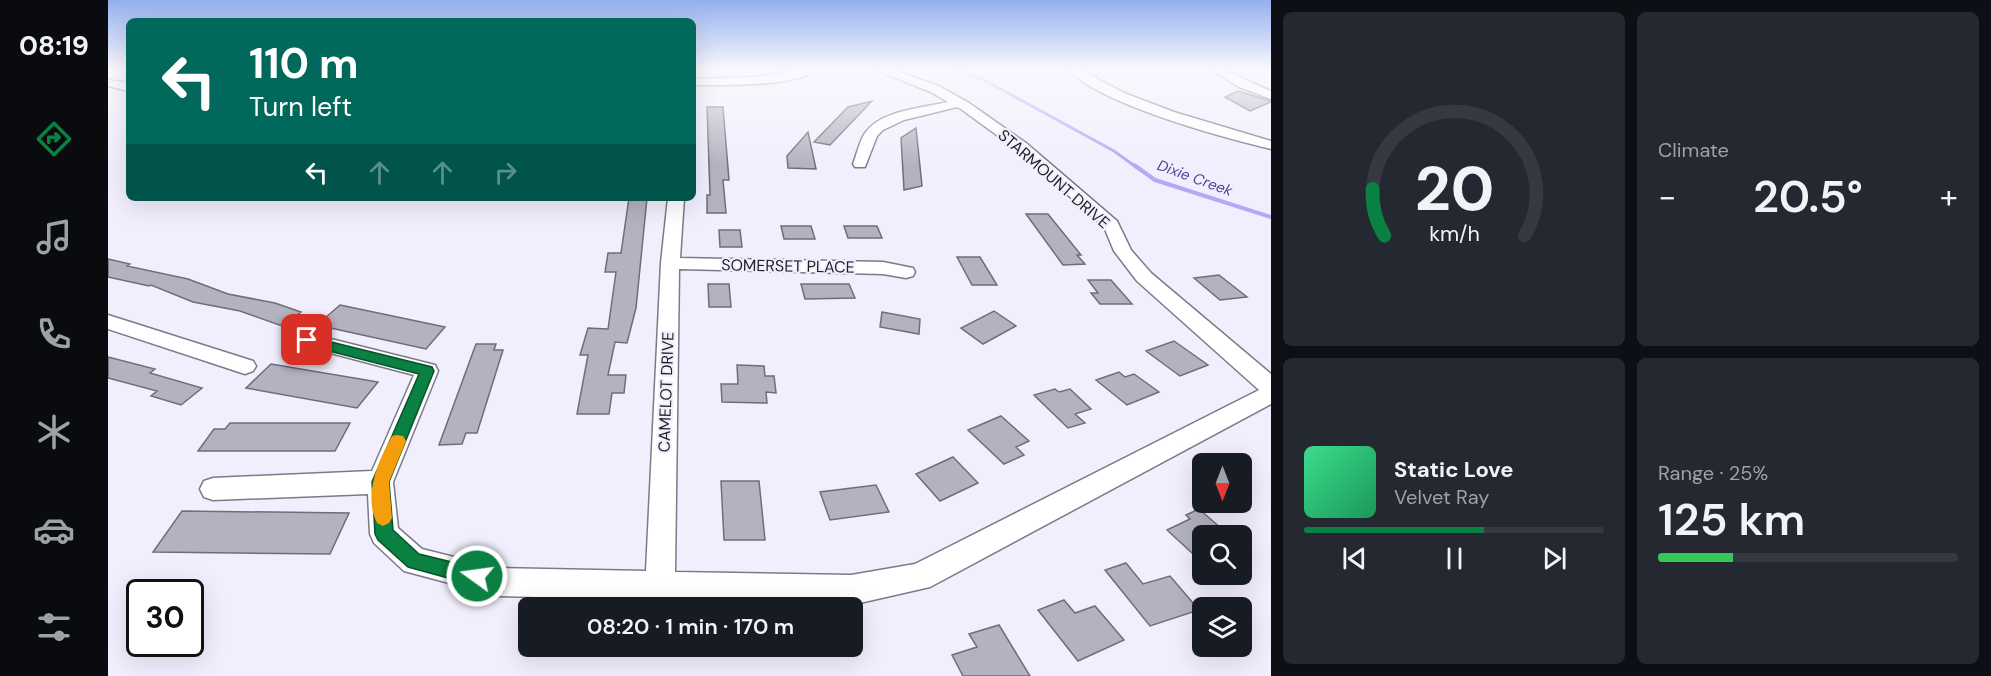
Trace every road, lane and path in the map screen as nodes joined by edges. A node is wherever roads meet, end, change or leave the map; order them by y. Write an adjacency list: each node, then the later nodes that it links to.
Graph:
1 (1135, 102): 3 (street)
2 (958, 103): 4 (street); 11 (street, STARMOUNT DRIVE)
3 (1271, 145)
4 (860, 164)
5 (676, 201): 6 (street, CAMELOT DRIVE)
6 (670, 263): 7 (street, SOMERSET PLACE); 15 (street, CAMELOT DRIVE)
7 (906, 272)
8 (108, 322): 10 (street)
9 (307, 340): 13 (street)
10 (244, 366)
11 (1271, 387)
12 (1271, 394): 15 (street)
13 (380, 482): 14 (street); 15 (street)
14 (213, 489)
15 (660, 587)

